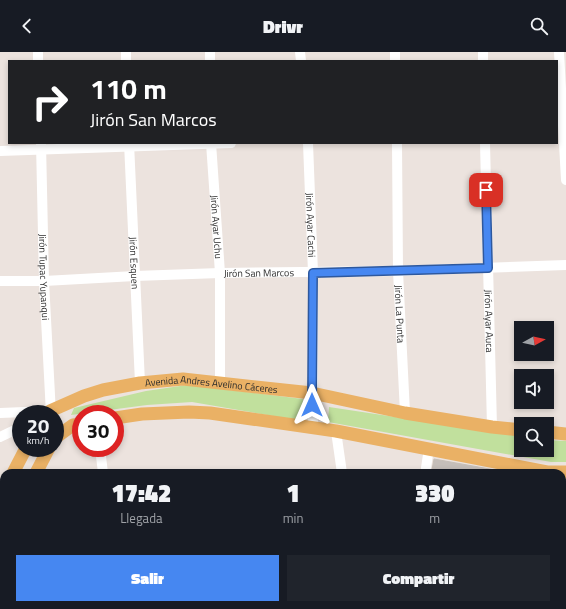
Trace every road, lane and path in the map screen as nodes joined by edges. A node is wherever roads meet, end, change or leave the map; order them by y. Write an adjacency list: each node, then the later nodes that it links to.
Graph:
1 (559, 52): 9 (street)
2 (211, 144): 6 (street); 13 (street, Jirón Ayar Uchu)
3 (308, 144): 14 (street, Jirón Ayar Cachi)
4 (397, 144): 12 (street, Jirón La Punta)
5 (485, 144): 11 (street, Jirón Ayar Auca)
6 (129, 145): 7 (street); 15 (street, Jirón Esquen)
7 (41, 147): 8 (street); 16 (street, Jirón Tupac Yupanqui)
8 (0, 151)
9 (566, 180)
10 (566, 265): 11 (street, Jirón San Marcos)
11 (488, 268): 12 (street, Jirón San Marcos); 28 (street, Jirón Ayar Auca)
12 (398, 271): 14 (street, Jirón San Marcos); 25 (street, Jirón La Punta)
13 (220, 273): 14 (street, Jirón San Marcos); 15 (street, Jirón San Marcos); 19 (street, Jirón Ayar Uchu)
14 (313, 273): 20 (street, Jirón Ayar Cachi)
15 (135, 276): 16 (street, Jirón San Marcos); 18 (street, Jirón Esquen)
16 (44, 280): 17 (street, Jirón San Marcos); 21 (street, Jirón Tupac Yupanqui)
17 (0, 281)
18 (140, 383): 19 (main road, Avenida Andres Avelino Cáceres); 22 (main road, Avenida Andres Avelino Cáceres)
19 (220, 383): 20 (main road, Avenida Andres Avelino Cáceres)
20 (312, 393): 25 (main road, Avenida Andres Avelino Cáceres); 27 (street, Jirón Ayar Cachi)
21 (48, 405)
22 (64, 405)
23 (0, 413): 24 (street)
24 (12, 413)
25 (405, 413): 28 (main road, Avenida Andres Avelino Cáceres)
26 (124, 417): 27 (main road)
27 (313, 427): 31 (main road)
28 (492, 427): 29 (main road, Avenida Andres Avelino Cáceres)
29 (514, 429)
30 (12, 431): 34 (street)
31 (336, 432): 35 (main road); 42 (street)
32 (554, 433): 33 (main road)
33 (566, 434)
34 (0, 437)
35 (429, 448): 43 (street); 44 (main road)
36 (21, 457): 39 (main road)
37 (44, 457): 40 (main road)
38 (101, 457): 41 (street)
39 (15, 469)
40 (38, 469)
41 (103, 469)
42 (341, 469)
43 (426, 469)
44 (532, 469)

